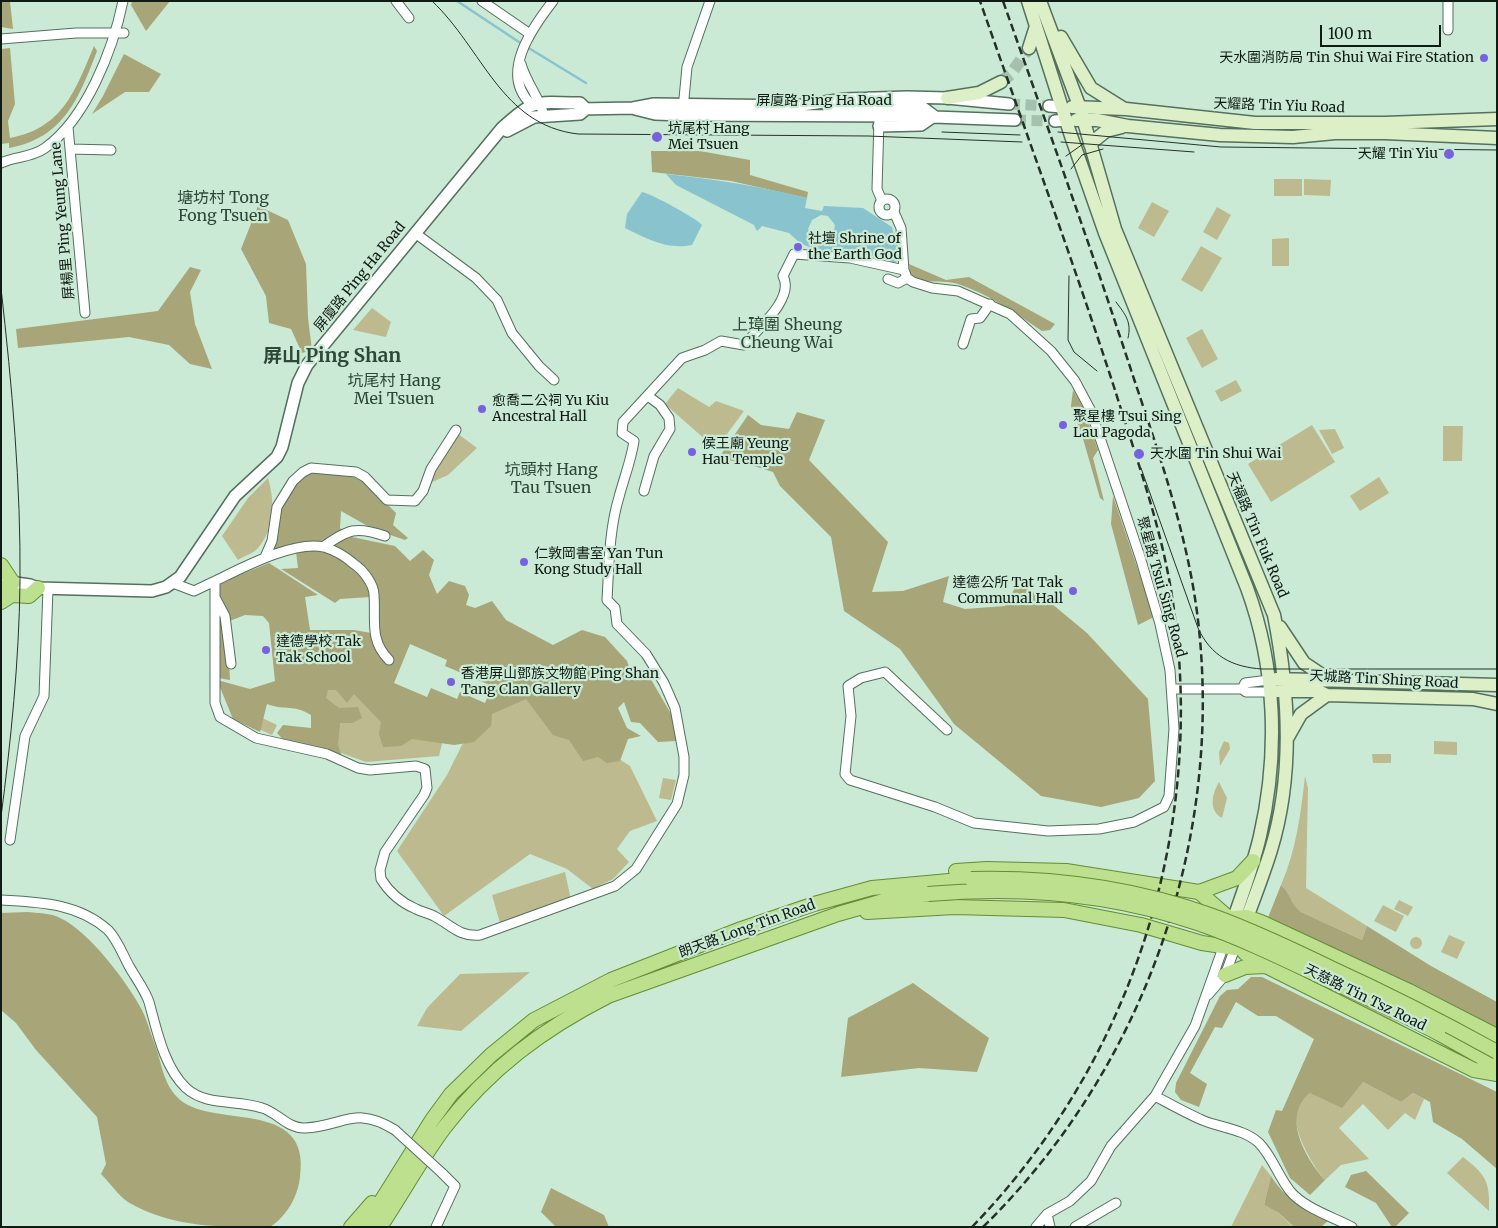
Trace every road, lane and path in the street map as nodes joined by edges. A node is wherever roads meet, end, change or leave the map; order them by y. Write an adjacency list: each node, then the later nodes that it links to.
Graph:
1 (123, 1): 12 (street)
2 (396, 1): 9 (street)
3 (482, 1): 13 (street)
4 (553, 1): 13 (street)
5 (710, 1): 22 (street)
6 (1028, 1): 10 (main road)
7 (1041, 1): 21 (main road); 24 (main road)
8 (1448, 1): 11 (street)
9 (409, 18)
10 (1036, 26): 15 (main road); 19 (main road)
11 (1448, 30)
12 (120, 32): 14 (street); 30 (street)
13 (529, 36): 20 (street)
14 (1, 39)
15 (1029, 48)
16 (1001, 82): 17 (main road)
17 (947, 98): 18 (street, 屏廈路 Ping Ha Road); 23 (street, 屏廈路 Ping Ha Road)
18 (1009, 104)
19 (1055, 107): 24 (main road, 天耀路 Tin Yiu Road); 27 (main road, 天福路 Tin Fuk Road)
20 (539, 108): 22 (street, 屏廈路 Ping Ha Road); 32 (street, 屏廈路 Ping Ha Road); 32 (street, 屏廈路 Ping Ha Road)
21 (1126, 109): 24 (main road, 天耀路 Tin Yiu Road); 28 (main road, 天耀路 Tin Yiu Road)
22 (683, 110): 23 (street, 屏廈路 Ping Ha Road); 23 (street, 屏廈路 Ping Ha Road)
23 (876, 110): 26 (street, 屏廈路 Ping Ha Road); 39 (street)
24 (1082, 114): 27 (main road, 天耀路 Tin Yiu Road); 29 (main road, 天耀路 Tin Yiu Road); 34 (main road, 天福路 Tin Fuk Road)
25 (1497, 119): 28 (main road, 天耀路 Tin Yiu Road)
26 (1015, 120)
27 (1060, 121): 65 (main road, 天福路 Tin Fuk Road)
28 (1385, 123): 31 (main road)
29 (1128, 126): 33 (main road, 天耀路 Tin Yiu Road); 34 (main road)
30 (68, 127): 35 (street, 屏楊里 Ping Yeung Lane); 37 (street)
31 (1497, 128)
32 (500, 133): 38 (street, 屏廈路 Ping Ha Road)
33 (1497, 138)
34 (1090, 144): 58 (main road, 天福路 Tin Fuk Road)
35 (70, 149): 36 (street); 42 (street, 屏楊里 Ping Yeung Lane)
36 (111, 150)
37 (3, 159)
38 (414, 233): 44 (street); 53 (street, 屏廈路 Ping Ha Road)
39 (905, 274): 40 (street); 41 (street, 聚星路 Tsui Sing Road); 45 (street, 聚星路 Tsui Sing Road)
40 (888, 279)
41 (990, 304): 43 (street); 66 (street, 聚星路 Tsui Sing Road)
42 (85, 313)
43 (963, 344)
44 (554, 380)
45 (648, 396): 47 (street); 56 (street)
46 (456, 430): 50 (street)
47 (644, 491)
48 (385, 536): 49 (street)
49 (323, 547): 50 (street); 59 (street)
50 (265, 557): 52 (street)
51 (1, 565): 54 (main road)
52 (214, 581): 53 (street); 56 (street)
53 (173, 583): 55 (street, 屏廈路 Ping Ha Road)
54 (4, 586): 55 (street, 屏廈路 Ping Ha Road)
55 (43, 589): 57 (main road); 72 (street)
56 (216, 599): 60 (street)
57 (1, 602)
58 (1274, 615): 61 (main road); 63 (main road, 天福路 Tin Fuk Road)
59 (389, 660)
60 (231, 664)
61 (1332, 681): 62 (main road, 天城路 Tin Shing Road); 63 (main road, 天城路 Tin Shing Road)
62 (1473, 681): 64 (main road, 天城路 Tin Shing Road); 68 (main road)
63 (1284, 685): 65 (main road, 天城路 Tin Shing Road); 67 (main road, 天城路 Tin Shing Road); 71 (main road, 天福路 Tin Fuk Road)
64 (1497, 685)
65 (1269, 686): 66 (street); 73 (main road, 天福路 Tin Fuk Road)
66 (1173, 689): 70 (street, 聚星路 Tsui Sing Road)
67 (1328, 695): 69 (main road, 天城路 Tin Shing Road); 71 (main road)
68 (1497, 696)
69 (1497, 704)
70 (947, 730)
71 (1286, 742): 78 (main road, 天福路 Tin Fuk Road)
72 (10, 840)
73 (1253, 861): 75 (main road); 78 (main road, 天福路 Tin Fuk Road)
74 (872, 888): 75 (main road); 78 (main road, 朗天路 Long Tin Road, bridge); 87 (main road, 朗天路 Long Tin Road)
75 (1199, 892): 78 (main road)
76 (1, 900): 94 (street, bridge)
77 (838, 914): 78 (main road); 78 (main road, 朗天路 Long Tin Road, bridge); 87 (main road, 朗天路 Long Tin Road)
78 (1235, 933): 79 (main road); 80 (street, 天福路 Tin Fuk Road); 81 (street); 82 (main road); 83 (main road, 天慈路 Tin Tsz Road, bridge); 84 (main road, 天慈路 Tin Tsz Road, bridge)
79 (1266, 966): 80 (main road); 85 (main road)
80 (1225, 975): 81 (street)
81 (1206, 997): 86 (street)
82 (1497, 1036)
83 (1497, 1052)
84 (1497, 1066)
85 (1497, 1074)
86 (1155, 1096): 89 (street); 98 (street)
87 (402, 1182): 90 (main road); 91 (main road, 朗天路 Long Tin Road); 92 (main road, 朗天路 Long Tin Road); 93 (main road)
88 (1116, 1202): 97 (street)
89 (1047, 1214): 95 (street); 96 (street)
90 (351, 1227)
91 (365, 1227)
92 (380, 1227)
93 (389, 1227)
94 (436, 1227)
95 (1036, 1227)
96 (1050, 1227)
97 (1075, 1227)
98 (1352, 1227)

